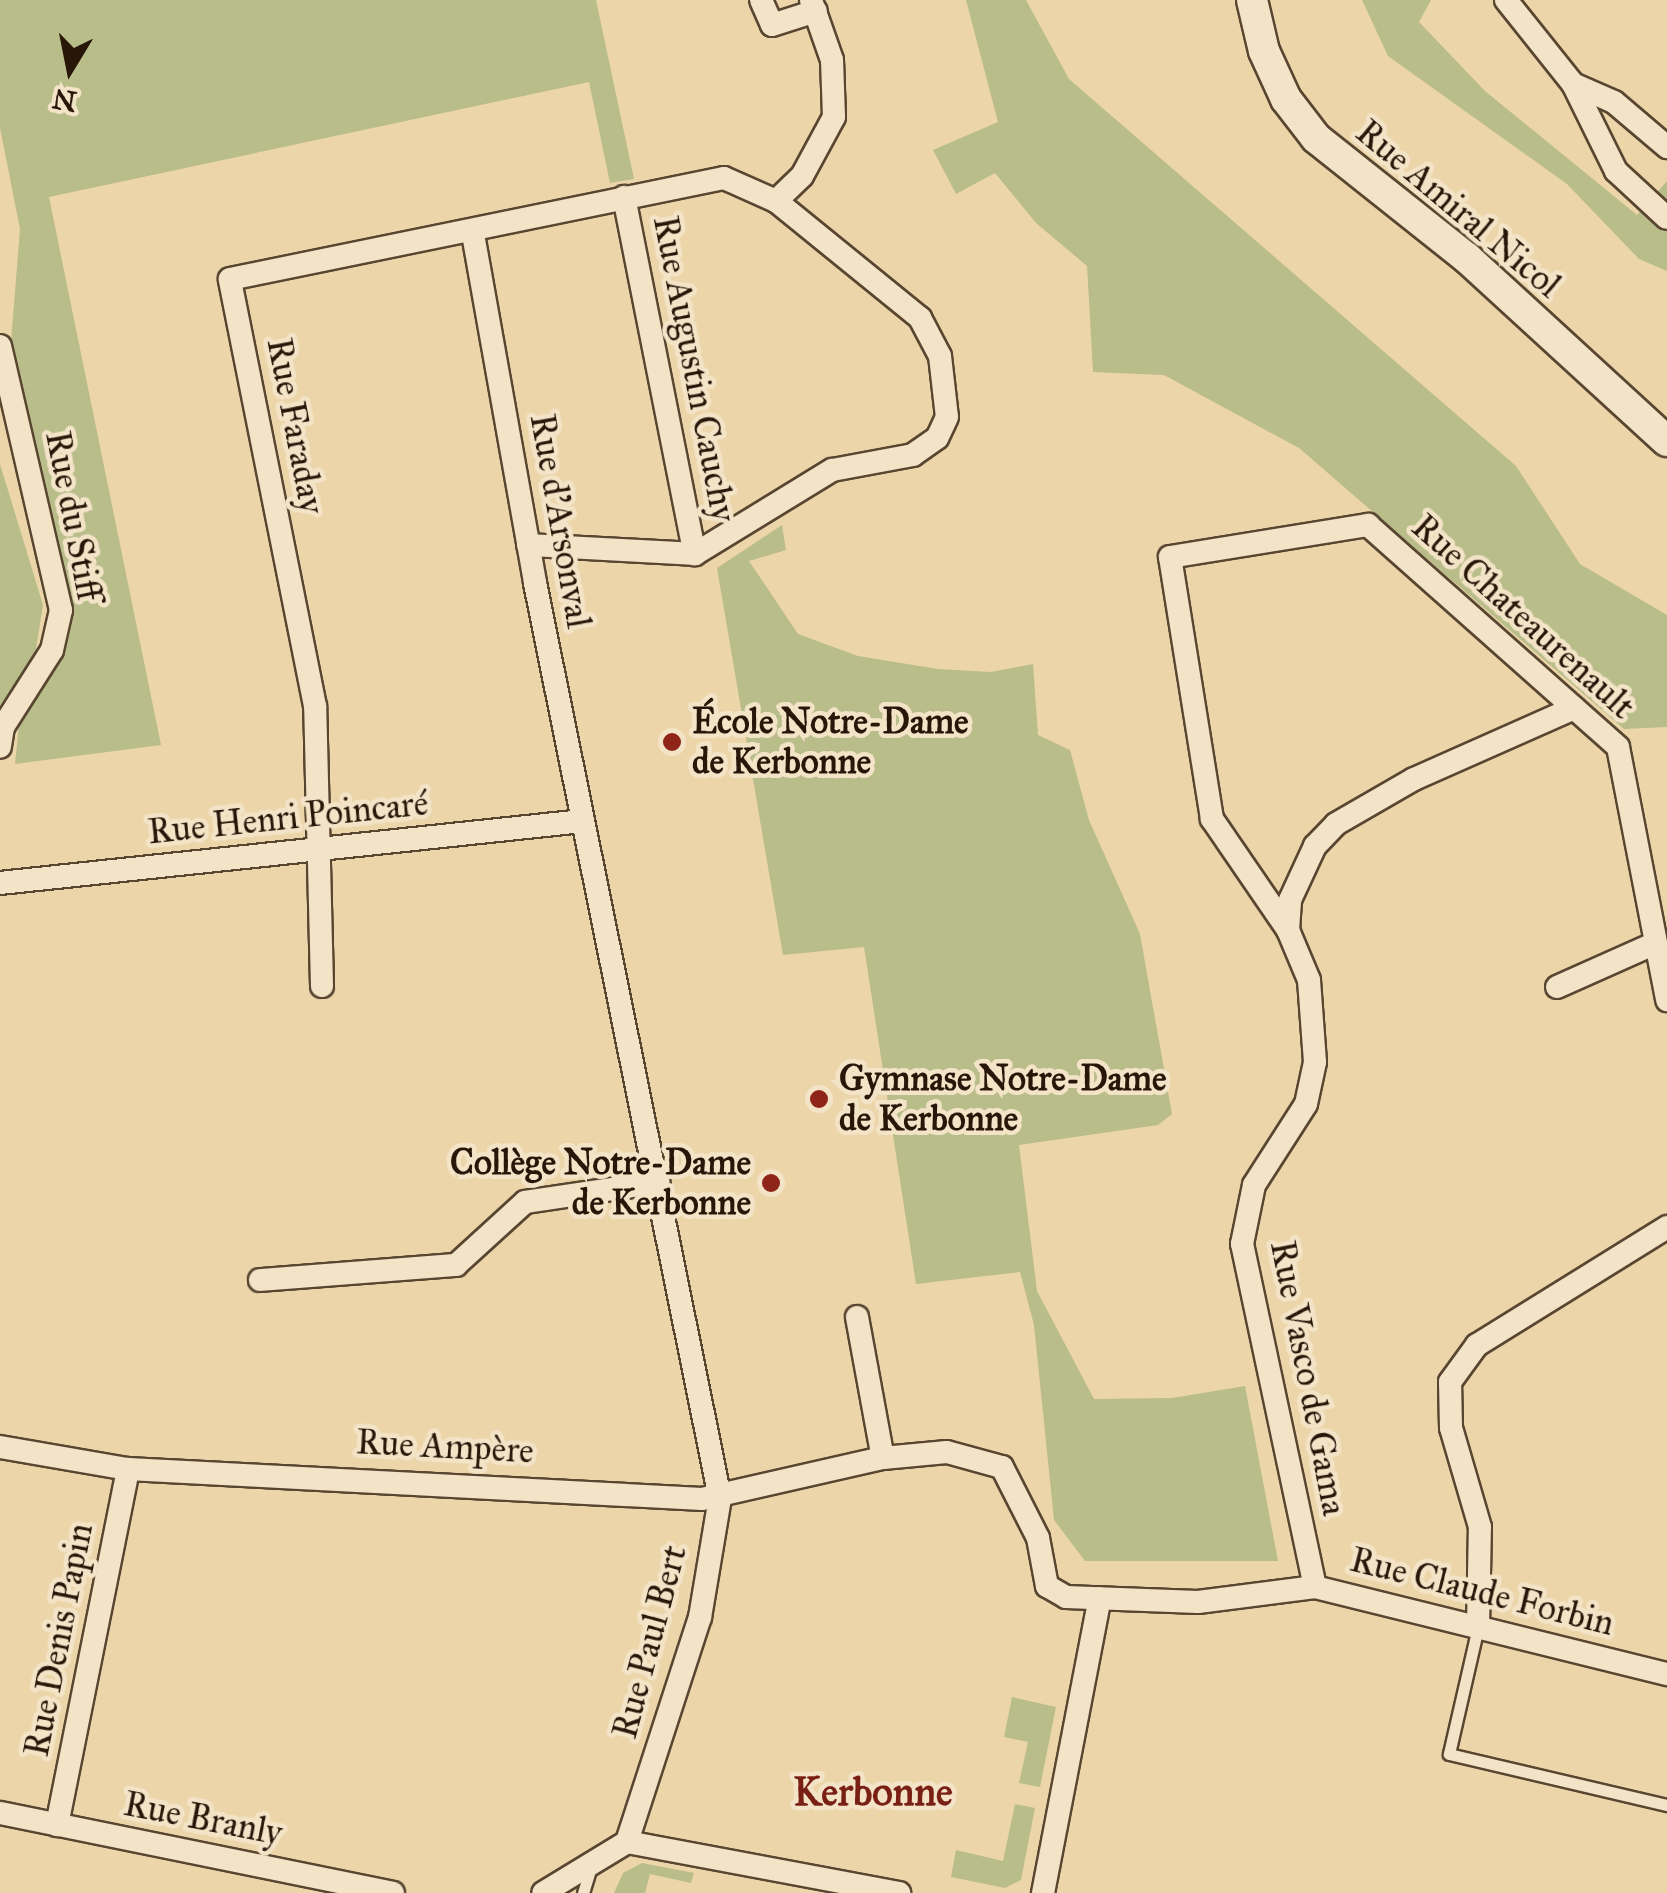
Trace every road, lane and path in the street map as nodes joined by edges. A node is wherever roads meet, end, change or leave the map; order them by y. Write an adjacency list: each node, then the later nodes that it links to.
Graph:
1 (761, 0): 4 (street)
2 (1252, 0): 12 (street, Rue Amiral Nicol)
3 (1506, 0): 5 (street)
4 (814, 5): 8 (street)
5 (1573, 84): 6 (street); 9 (street)
6 (1667, 148)
7 (624, 197): 8 (street, Rue Faraday); 10 (street, Rue Faraday); 14 (street, Rue Augustin Cauchy)
8 (776, 201): 14 (street, Rue Faraday)
9 (1667, 218)
10 (473, 234): 13 (street, Rue d'Arsonval); 18 (street, Rue Faraday)
11 (2, 352): 16 (street, Rue du Stiff)
12 (1667, 442)
13 (528, 545): 14 (street); 17 (street, Rue d'Arsonval)
14 (695, 554)
15 (1574, 708): 20 (street); 20 (street, Rue Chateaurenault); 21 (street, Rue Chateaurenault)
16 (0, 747)
17 (583, 821): 18 (street, Rue Henri Poincaré); 25 (street, Rue Paul Bert)
18 (316, 852): 19 (street, Rue Henri Poincaré); 22 (street, Rue Faraday)
19 (0, 883)
20 (1288, 930): 33 (street, Rue Vasco de Gama)
21 (1656, 943): 23 (street); 24 (street, Rue Chateaurenault)
22 (322, 986)
23 (1557, 987)
24 (1667, 1000)
25 (659, 1182): 27 (street); 32 (street, Rue Paul Bert)
26 (1667, 1227): 35 (street)
27 (260, 1280)
28 (857, 1317): 30 (street)
29 (0, 1446): 31 (street, Rue Ampère)
30 (882, 1458): 32 (street, Rue Ampère); 34 (street, Rue Ampère)
31 (128, 1469): 32 (street, Rue Ampère); 39 (street, Rue Denis Papin)
32 (720, 1498): 40 (street, Rue Paul Bert)
33 (1315, 1587): 34 (street, Rue Claude Forbin); 35 (street, Rue Claude Forbin)
34 (1100, 1598): 46 (street)
35 (1478, 1627): 36 (street, Rue Claude Forbin); 37 (lane)
36 (1667, 1674)
37 (1667, 1805)
38 (0, 1813): 39 (street, Rue Branly)
39 (57, 1825): 42 (street, Rue Branly)
40 (627, 1842): 41 (street); 45 (street)
41 (592, 1862): 43 (street); 44 (lane)
42 (393, 1893)
43 (544, 1893)
44 (583, 1893)
45 (899, 1893)
46 (1042, 1893)

